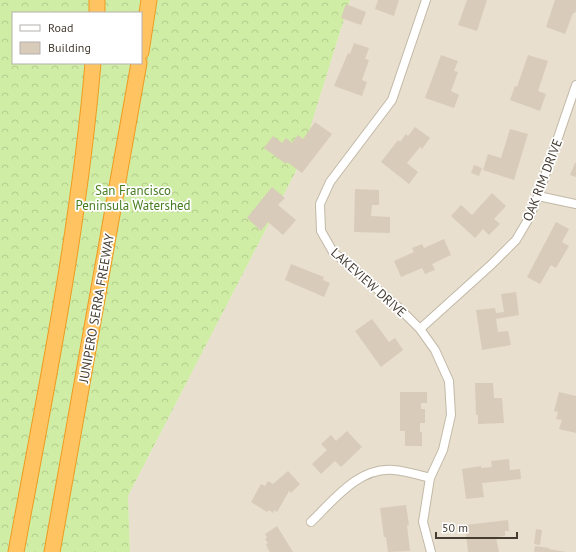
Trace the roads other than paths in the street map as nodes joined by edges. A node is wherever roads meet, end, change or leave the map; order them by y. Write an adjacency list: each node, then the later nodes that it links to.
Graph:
1 (97, 0): 4 (highway)
2 (149, 0): 5 (highway)
3 (426, 0): 11 (street, LAKEVIEW DRIVE)
4 (96, 12)
5 (142, 46)
6 (93, 64): 14 (highway)
7 (139, 64): 15 (highway, JUNIPERO SERRA FREEWAY)
8 (576, 85): 9 (street, OAK RIM DRIVE)
9 (538, 196): 10 (street); 11 (street, OAK RIM DRIVE)
10 (576, 204)
11 (420, 329): 12 (street, LAKEVIEW DRIVE)
12 (430, 478): 13 (street); 16 (street, LAKEVIEW DRIVE)
13 (311, 522)
14 (16, 552)
15 (52, 552)
16 (431, 552)

